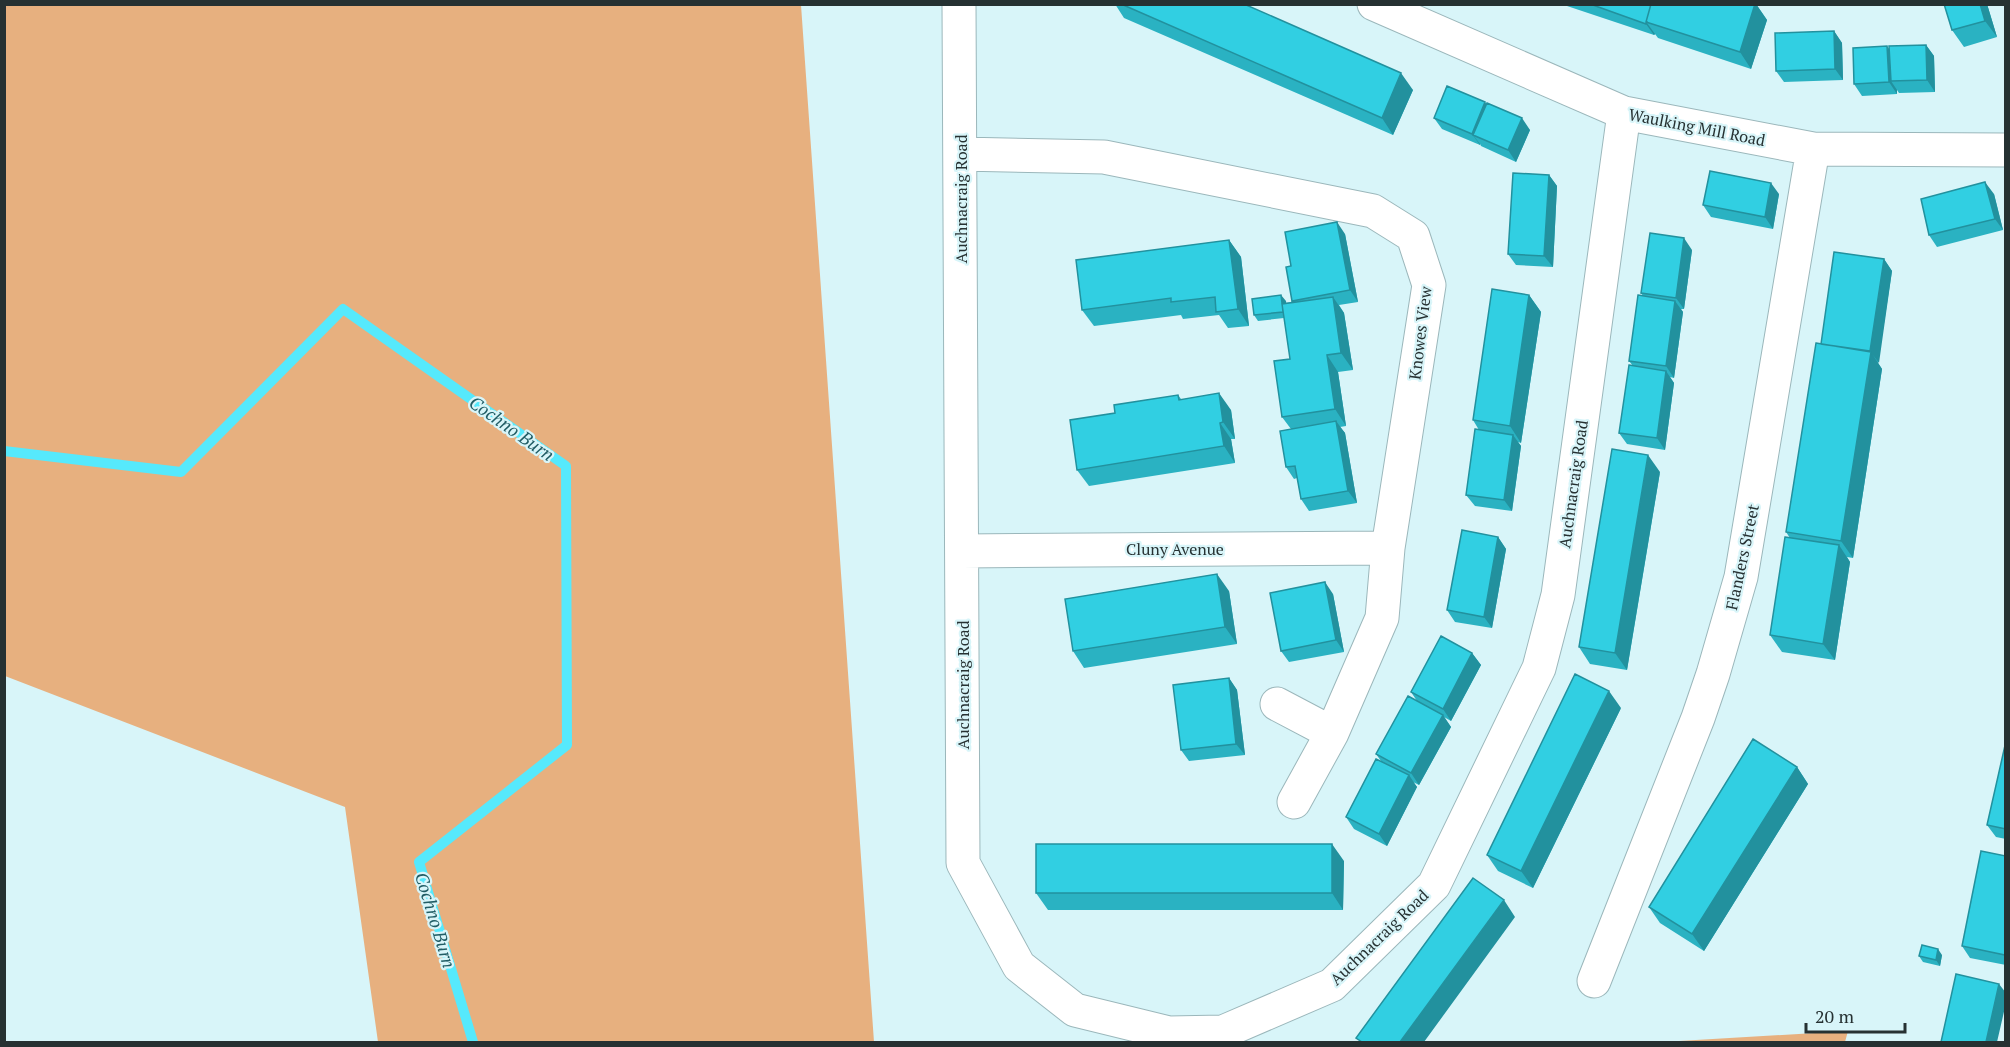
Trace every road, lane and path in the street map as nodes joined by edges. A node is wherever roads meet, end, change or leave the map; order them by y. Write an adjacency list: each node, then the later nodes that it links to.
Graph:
1 (959, 4): 6 (street, Auchnacraig Road)
2 (1374, 4): 3 (street, Waulking Mill Road)
3 (1624, 113): 4 (street, Waulking Mill Road); 8 (street, Auchnacraig Road)
4 (1813, 149): 5 (street, Waulking Mill Road); 12 (street, Flanders Street)
5 (2006, 150)
6 (960, 154): 7 (street, Knowes View); 8 (street, Auchnacraig Road)
7 (1388, 548): 8 (street, Cluny Avenue); 10 (street, Knowes View)
8 (962, 550)
9 (1277, 704): 10 (street)
10 (1332, 733): 11 (street, Knowes View)
11 (1294, 802)
12 (1594, 981)

